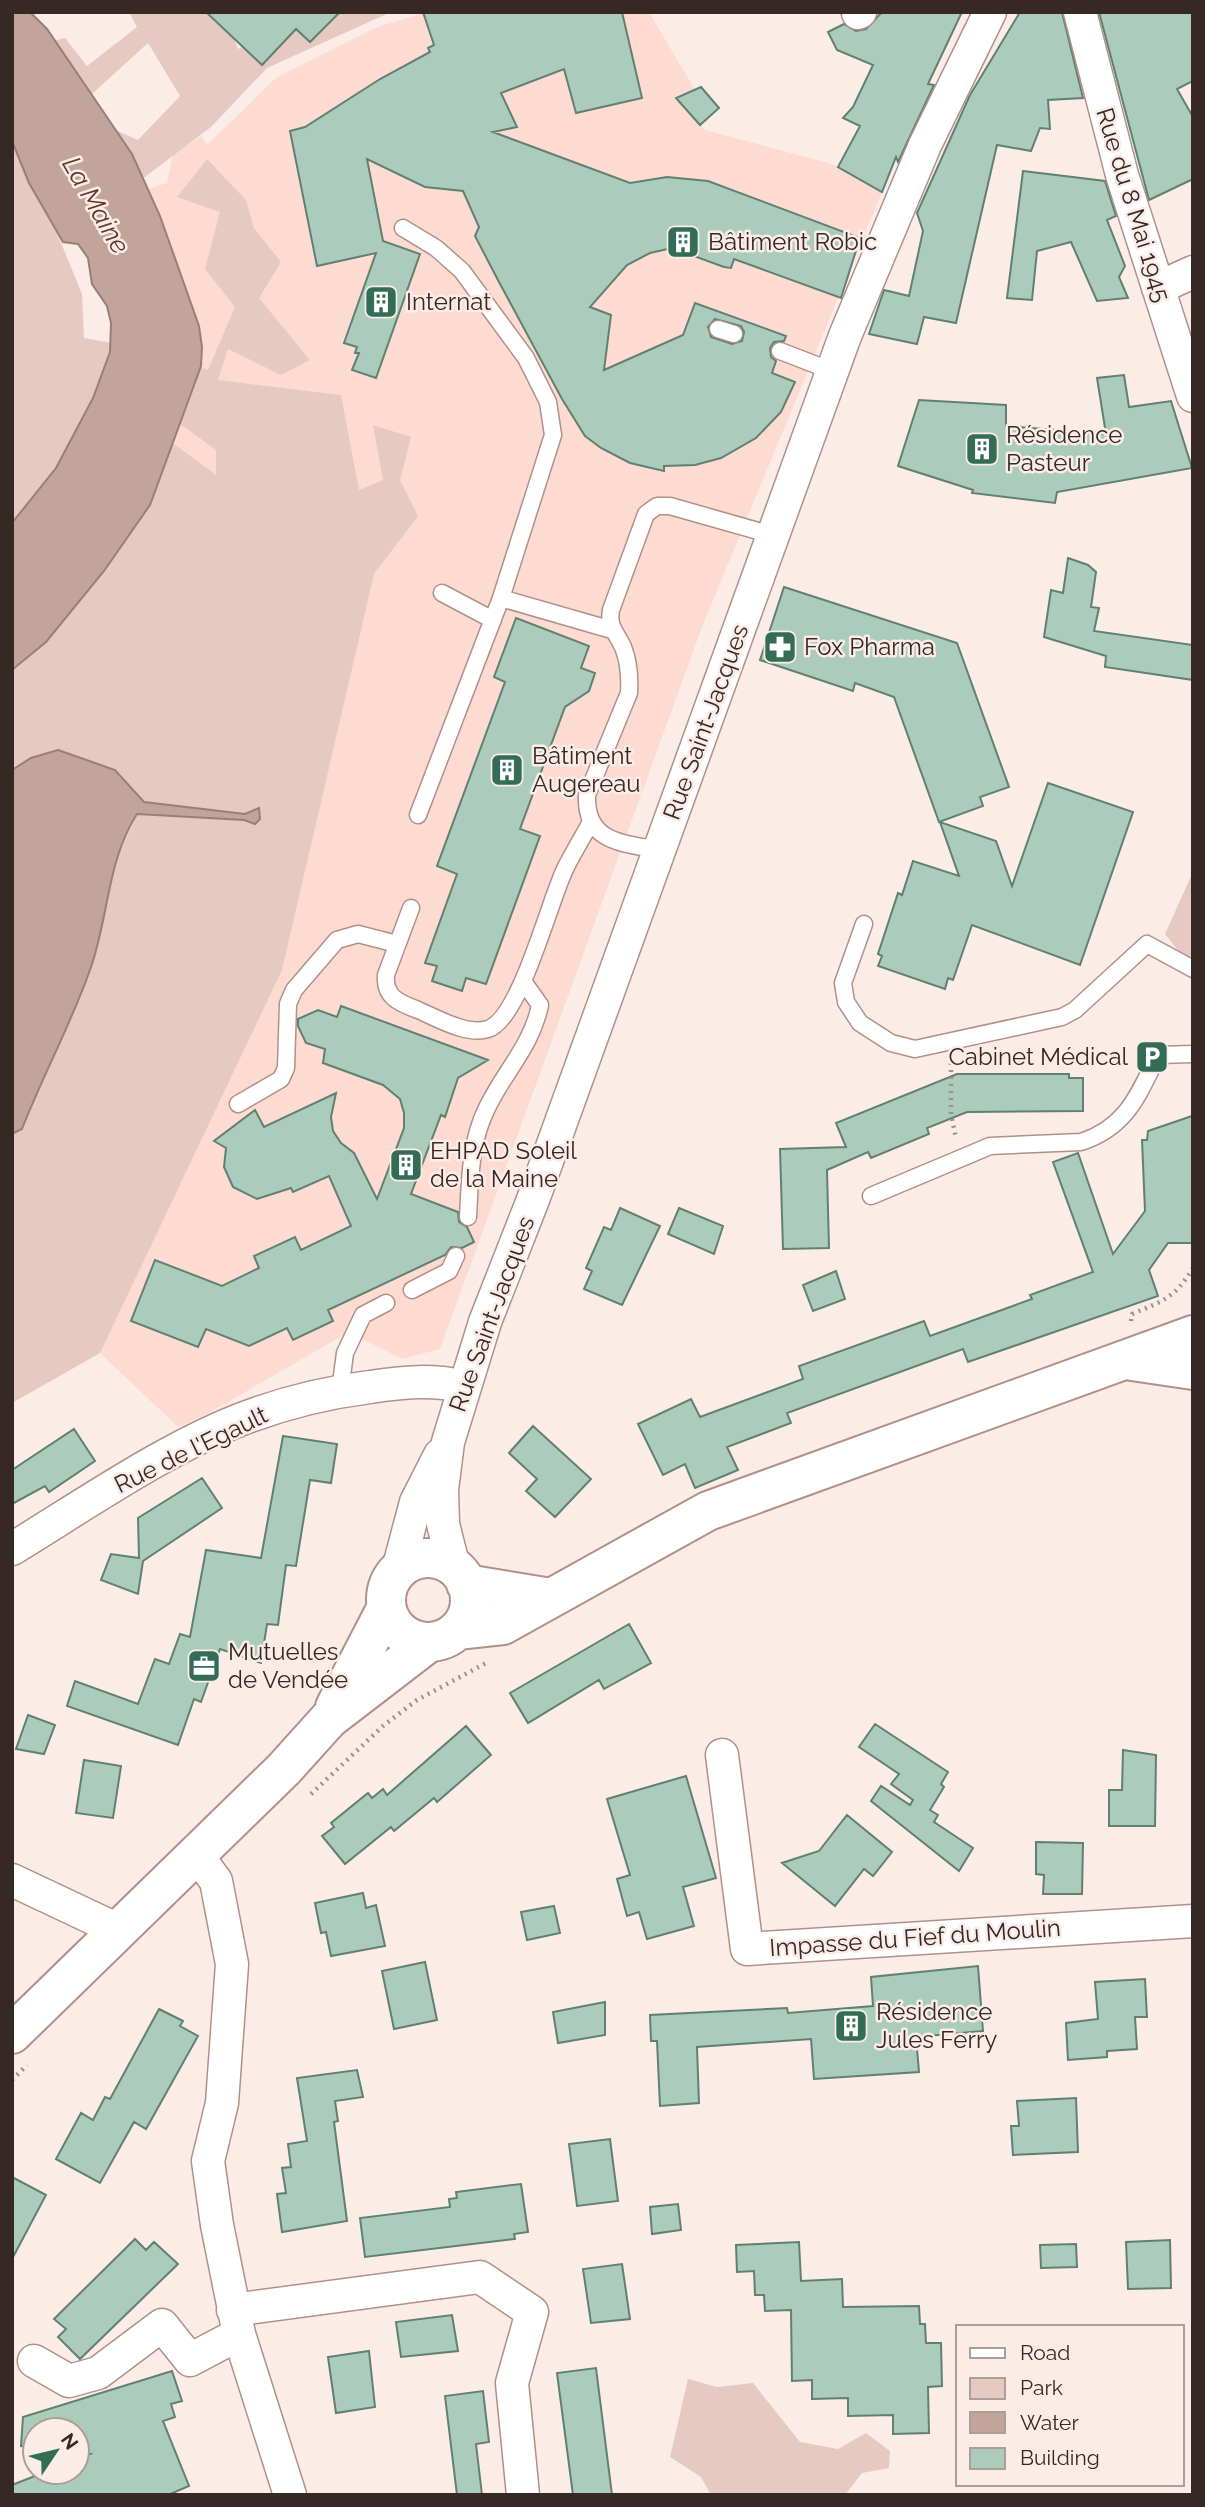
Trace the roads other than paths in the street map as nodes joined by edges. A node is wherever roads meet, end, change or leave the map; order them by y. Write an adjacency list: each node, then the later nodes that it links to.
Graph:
1 (990, 12): 7 (street, Rue Saint-Jacques)
2 (1080, 12): 5 (street, Rue du 8 Mai 1945)
3 (403, 228): 11 (lane)
4 (1193, 272): 5 (street)
5 (1158, 288): 8 (street, Rue du 8 Mai 1945)
6 (780, 351): 7 (lane)
7 (832, 371): 9 (street, Rue Saint-Jacques)
8 (1193, 396)
9 (772, 536): 13 (lane); 16 (street, Rue Saint-Jacques)
10 (442, 593): 12 (lane)
11 (501, 598): 12 (lane); 13 (lane)
12 (493, 620): 14 (lane)
13 (612, 630): 15 (lane)
14 (418, 815)
15 (591, 822): 16 (lane); 21 (lane)
16 (660, 850): 32 (street, Rue Saint-Jacques)
17 (411, 908): 19 (lane)
18 (863, 924): 20 (lane)
19 (397, 944): 21 (lane); 23 (lane)
20 (1193, 969)
21 (523, 981): 25 (lane)
22 (1193, 1054): 24 (lane)
23 (238, 1104)
24 (871, 1196)
25 (468, 1217)
26 (456, 1256): 27 (lane)
27 (412, 1290)
28 (386, 1303): 33 (lane)
29 (1193, 1335): 30 (main road)
30 (1126, 1361): 31 (main road); 38 (main road)
31 (1193, 1370)
32 (465, 1388): 33 (street, Rue de l'Egault); 34 (street, Rue Saint-Jacques)
33 (340, 1391): 35 (street, Rue de l'Egault)
34 (448, 1441): 36 (street, Rue Saint-Jacques); 37 (street, Rue Saint-Jacques)
35 (12, 1549)
36 (398, 1570): 37 (main road); 39 (main road)
37 (460, 1576): 38 (main road); 40 (main road)
38 (551, 1598): 40 (main road)
39 (386, 1609): 40 (main road); 41 (main road)
40 (430, 1646): 41 (main road)
41 (329, 1719): 43 (main road)
42 (722, 1755): 45 (street, Impasse du Fief du Moulin)
43 (196, 1854): 46 (main road); 48 (street)
44 (26, 1886): 46 (street)
45 (1193, 1921)
46 (116, 1929): 47 (main road)
47 (22, 2047)
48 (236, 2322): 49 (street); 50 (street); 51 (street)
49 (34, 2361)
50 (284, 2493)
51 (523, 2495)

